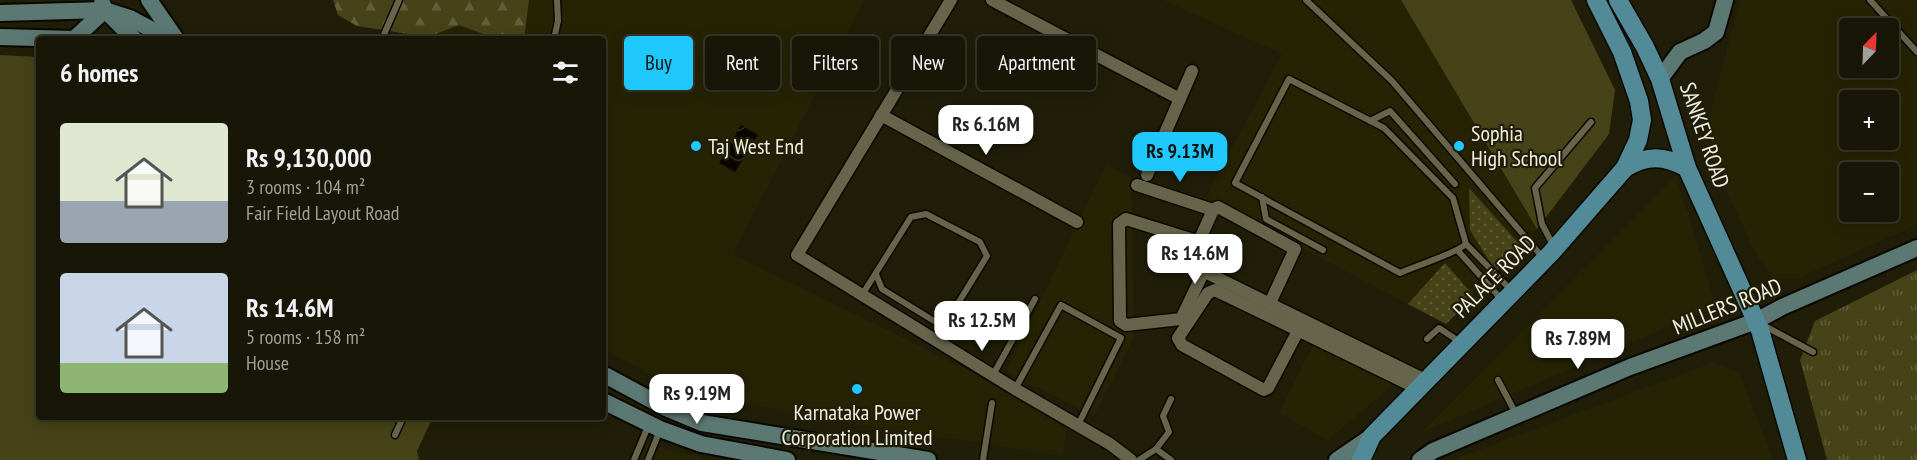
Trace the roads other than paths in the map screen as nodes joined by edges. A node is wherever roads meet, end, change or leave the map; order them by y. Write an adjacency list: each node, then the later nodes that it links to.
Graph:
1 (148, 0): 16 (main road)
2 (399, 0): 17 (lane)
3 (557, 0): 18 (lane)
4 (951, 0): 26 (street)
5 (992, 0): 24 (street)
6 (1306, 0): 42 (lane)
7 (1596, 0): 25 (main road)
8 (1618, 0): 23 (main road, SANKEY ROAD)
9 (1725, 0): 23 (main road)
10 (1870, 0): 21 (lane)
11 (103, 5): 12 (main road); 13 (main road); 14 (main road); 15 (main road)
12 (0, 13)
13 (77, 36)
14 (131, 36)
15 (163, 36)
16 (174, 36)
17 (383, 36)
18 (555, 36)
19 (0, 37): 20 (main road)
20 (36, 38)
21 (1917, 52)
22 (1192, 70): 24 (street)
23 (1660, 78): 25 (main road); 30 (main road, SANKEY ROAD)
24 (1180, 99): 31 (street)
25 (1640, 101): 29 (main road, PALACE ROAD)
26 (881, 115): 36 (street); 45 (street)
27 (1370, 121): 32 (lane); 34 (lane); 38 (lane)
28 (1591, 122): 42 (lane)
29 (1625, 168): 30 (main road); 42 (main road, PALACE ROAD)
30 (1687, 168): 49 (main road, SANKEY ROAD)
31 (1147, 175)
32 (1455, 184)
33 (1137, 185): 35 (street)
34 (1262, 197): 40 (lane); 41 (lane)
35 (1213, 210): 37 (street); 48 (street)
36 (1077, 222)
37 (1200, 242): 43 (street); 43 (street)
38 (1467, 244): 41 (lane); 46 (lane)
39 (1917, 248): 49 (main road, MILLERS ROAD)
40 (1323, 250)
41 (1459, 252): 46 (lane)
42 (1549, 254): 46 (main road, PALACE ROAD)
43 (1204, 271): 48 (street)
44 (876, 274): 44 (lane); 45 (lane)
45 (862, 296): 55 (street)
46 (1508, 297): 52 (main road, PALACE ROAD)
47 (1035, 299): 55 (lane)
48 (1270, 303): 57 (street)
49 (1756, 321): 53 (lane); 62 (main road, MILLERS ROAD); 80 (main road, SANKEY ROAD)
50 (1298, 331): 50 (street); 57 (street)
51 (1427, 339): 52 (lane)
52 (1461, 343): 57 (main road, PALACE ROAD)
53 (1813, 352)
54 (606, 376): 72 (main road)
55 (993, 376): 58 (street)
56 (1498, 380): 62 (lane)
57 (1423, 385): 67 (main road, PALACE ROAD)
58 (1015, 389): 64 (street); 64 (lane)
59 (1171, 399): 68 (lane)
60 (606, 402): 65 (main road)
61 (992, 403): 73 (lane)
62 (1516, 415): 79 (main road, MILLERS ROAD)
63 (402, 420): 66 (lane)
64 (1078, 425): 74 (street)
65 (655, 426): 69 (lane); 70 (lane); 71 (main road)
66 (395, 435)
67 (1372, 436): 77 (main road, PALACE ROAD); 78 (main road, PALACE ROAD)
68 (1156, 450): 75 (lane); 76 (lane)
69 (634, 460)
70 (648, 460)
71 (787, 460)
72 (928, 460)
73 (983, 460)
74 (1131, 460)
75 (1140, 460)
76 (1172, 460)
77 (1337, 460)
78 (1361, 460)
79 (1420, 460)
80 (1797, 460)

